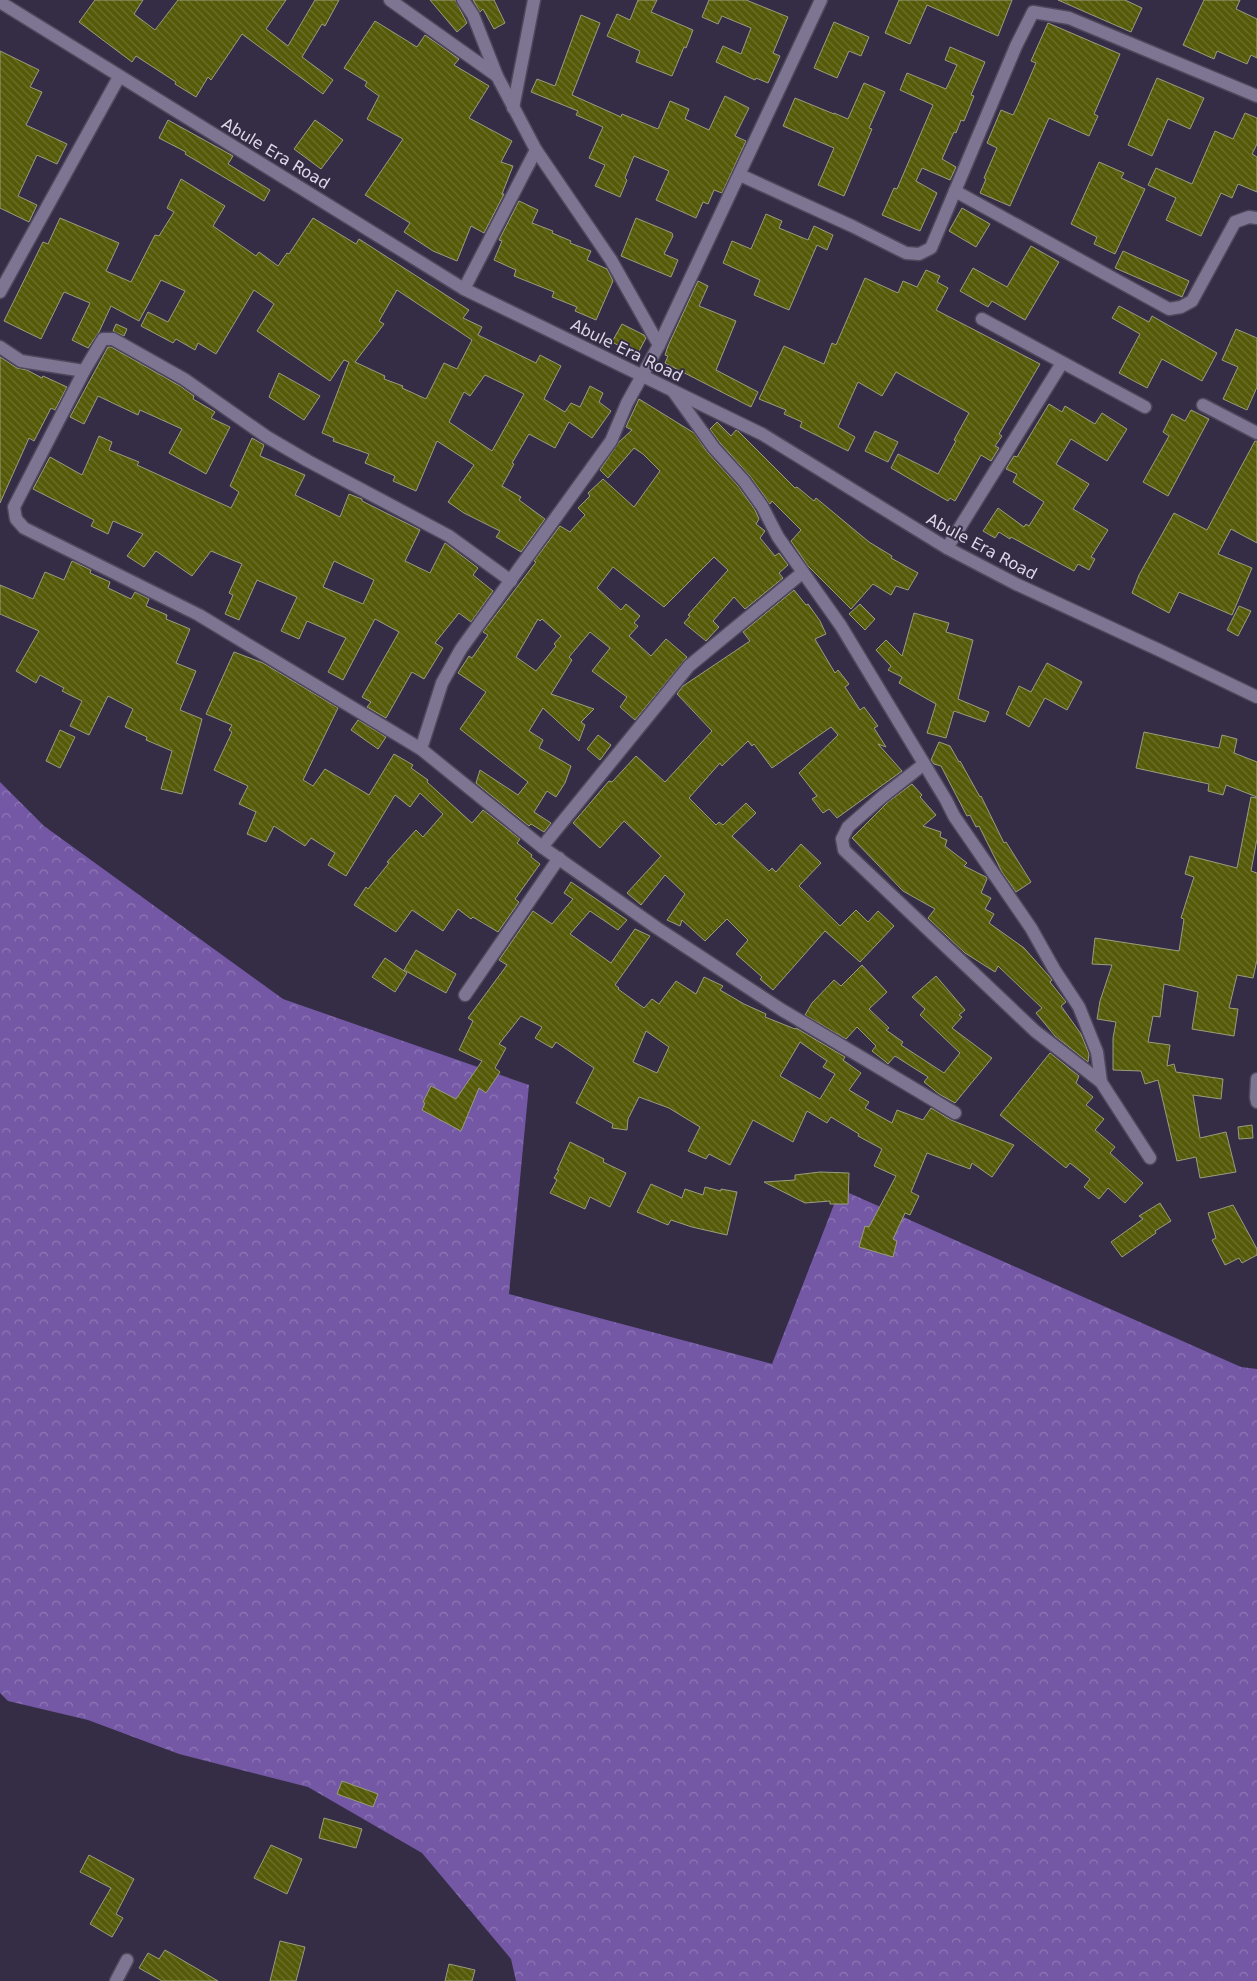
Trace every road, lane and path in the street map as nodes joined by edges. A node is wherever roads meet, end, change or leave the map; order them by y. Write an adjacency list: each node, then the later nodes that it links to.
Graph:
1 (390, 0): 7 (street)
2 (463, 0): 7 (street)
3 (534, 0): 10 (street)
4 (821, 0): 12 (street)
5 (0, 2): 8 (street, Abule Era Road)
6 (1036, 6): 9 (street); 13 (street)
7 (497, 76): 10 (street)
8 (119, 77): 15 (street, Abule Era Road); 16 (street)
9 (1257, 96)
10 (513, 108): 11 (street)
11 (536, 150): 15 (street); 18 (street)
12 (740, 175): 13 (street); 18 (street)
13 (955, 191): 14 (street)
14 (1257, 218)
15 (464, 289): 22 (street, Abule Era Road)
16 (0, 292)
17 (982, 319): 20 (street)
18 (659, 345): 22 (street)
19 (0, 347): 21 (street)
20 (1062, 362): 25 (street); 27 (street)
21 (84, 371): 29 (street); 31 (street)
22 (643, 376): 23 (street, Abule Era Road); 29 (street)
23 (673, 391): 27 (street, Abule Era Road); 28 (street)
24 (1202, 405): 26 (street)
25 (1145, 407)
26 (1257, 433)
27 (947, 548): 30 (street, Abule Era Road)
28 (802, 573): 32 (street); 33 (street)
29 (511, 581): 31 (street)
30 (1257, 697)
31 (421, 749): 33 (street)
32 (924, 764): 37 (street); 37 (street)
33 (542, 846): 34 (street)
34 (558, 858): 35 (street); 39 (street)
35 (465, 994)
36 (1257, 1079): 38 (street)
37 (1102, 1082): 40 (street)
38 (1257, 1102)
39 (955, 1113)
40 (1150, 1158)
41 (127, 1960): 42 (street)
42 (116, 1981)

